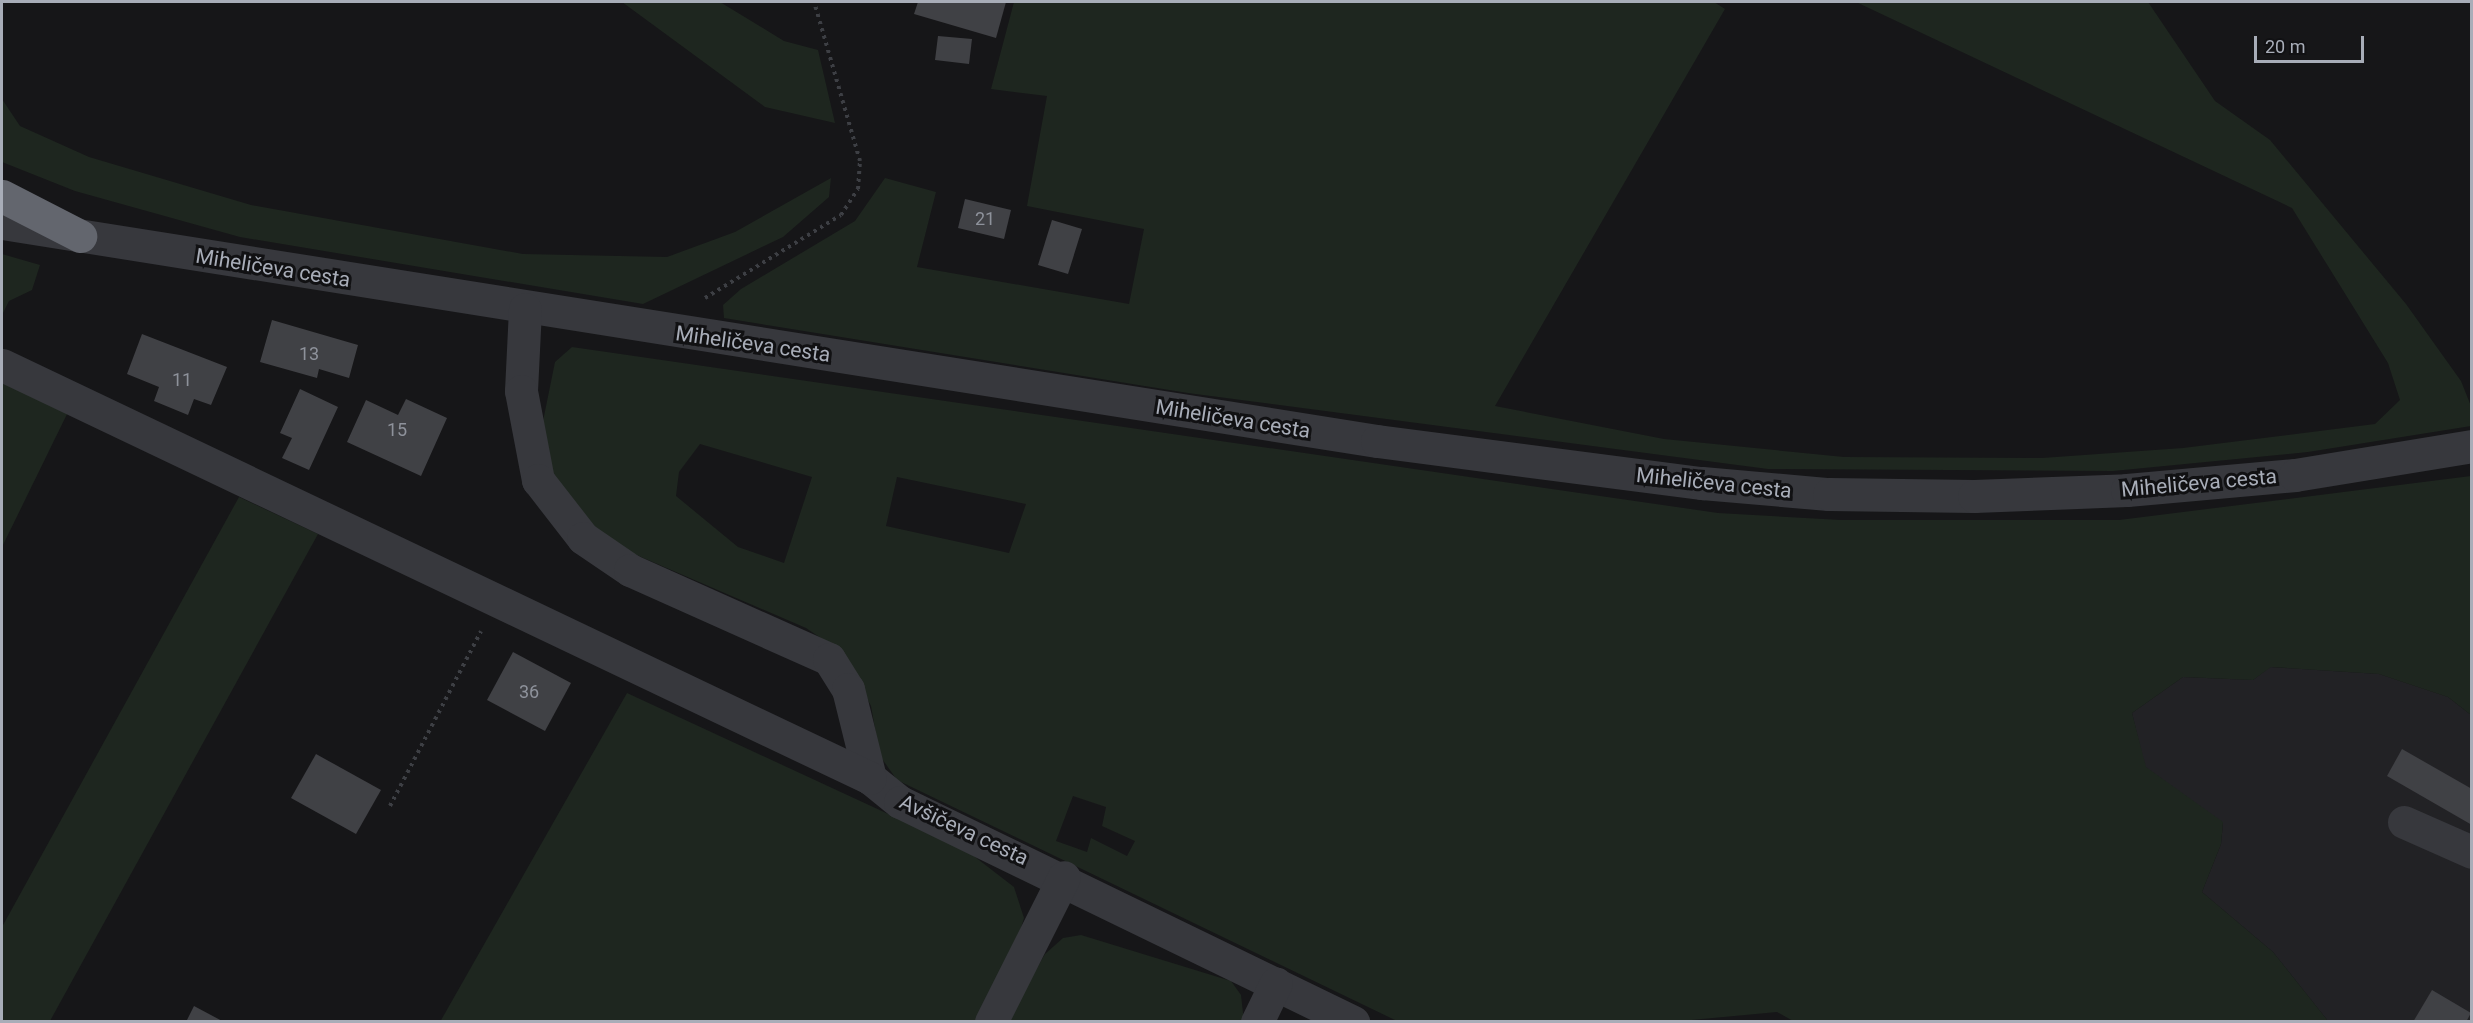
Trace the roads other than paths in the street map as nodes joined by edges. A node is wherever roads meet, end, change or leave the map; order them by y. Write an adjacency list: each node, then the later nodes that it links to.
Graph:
1 (2, 196): 3 (highway)
2 (2, 224): 3 (street, Miheličeva cesta)
3 (80, 236): 4 (street, Miheličeva cesta)
4 (525, 309): 6 (street, Miheličeva cesta); 7 (street)
5 (2, 365): 7 (street)
6 (2472, 446)
7 (870, 778): 10 (street, Avšičeva cesta)
8 (2404, 822): 9 (street)
9 (2472, 852)
10 (1064, 877): 11 (street, Avšičeva cesta); 12 (street)
11 (1276, 983): 13 (street); 14 (street, Avšičeva cesta)
12 (991, 1022)
13 (1257, 1022)
14 (1353, 1022)

